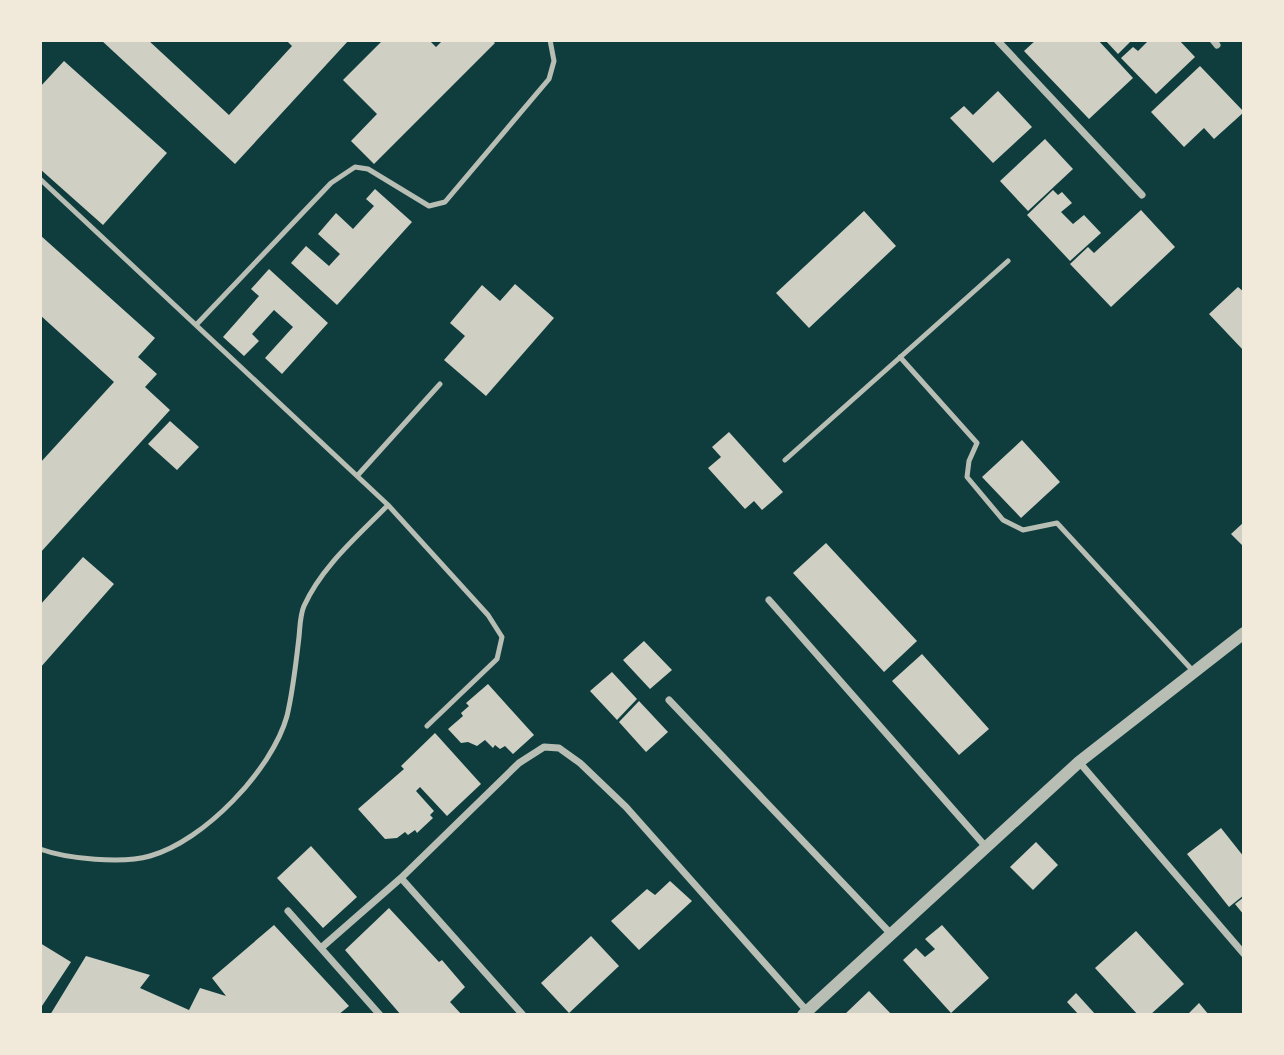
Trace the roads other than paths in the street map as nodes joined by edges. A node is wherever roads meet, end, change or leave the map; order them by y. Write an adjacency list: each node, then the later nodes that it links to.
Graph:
1 (550, 40): 6 (lane)
2 (997, 40): 4 (street)
3 (40, 179): 6 (lane)
4 (1142, 195)
5 (1008, 261): 7 (lane)
6 (196, 325): 10 (lane)
7 (900, 357): 9 (lane); 14 (lane)
8 (440, 384): 10 (lane)
9 (785, 460)
10 (357, 476): 11 (lane)
11 (388, 505): 16 (lane); 19 (lane)
12 (769, 600): 18 (street)
13 (1244, 633): 14 (street)
14 (1195, 672): 17 (street)
15 (669, 700): 22 (street)
16 (427, 726)
17 (1079, 762): 18 (street); 24 (street)
18 (986, 847): 22 (street)
19 (40, 849)
20 (401, 878): 23 (street); 25 (street); 27 (street)
21 (288, 911): 23 (street)
22 (891, 934): 25 (street)
23 (321, 948): 26 (street)
24 (1244, 954)
25 (805, 1013)
26 (380, 1015)
27 (523, 1015)

